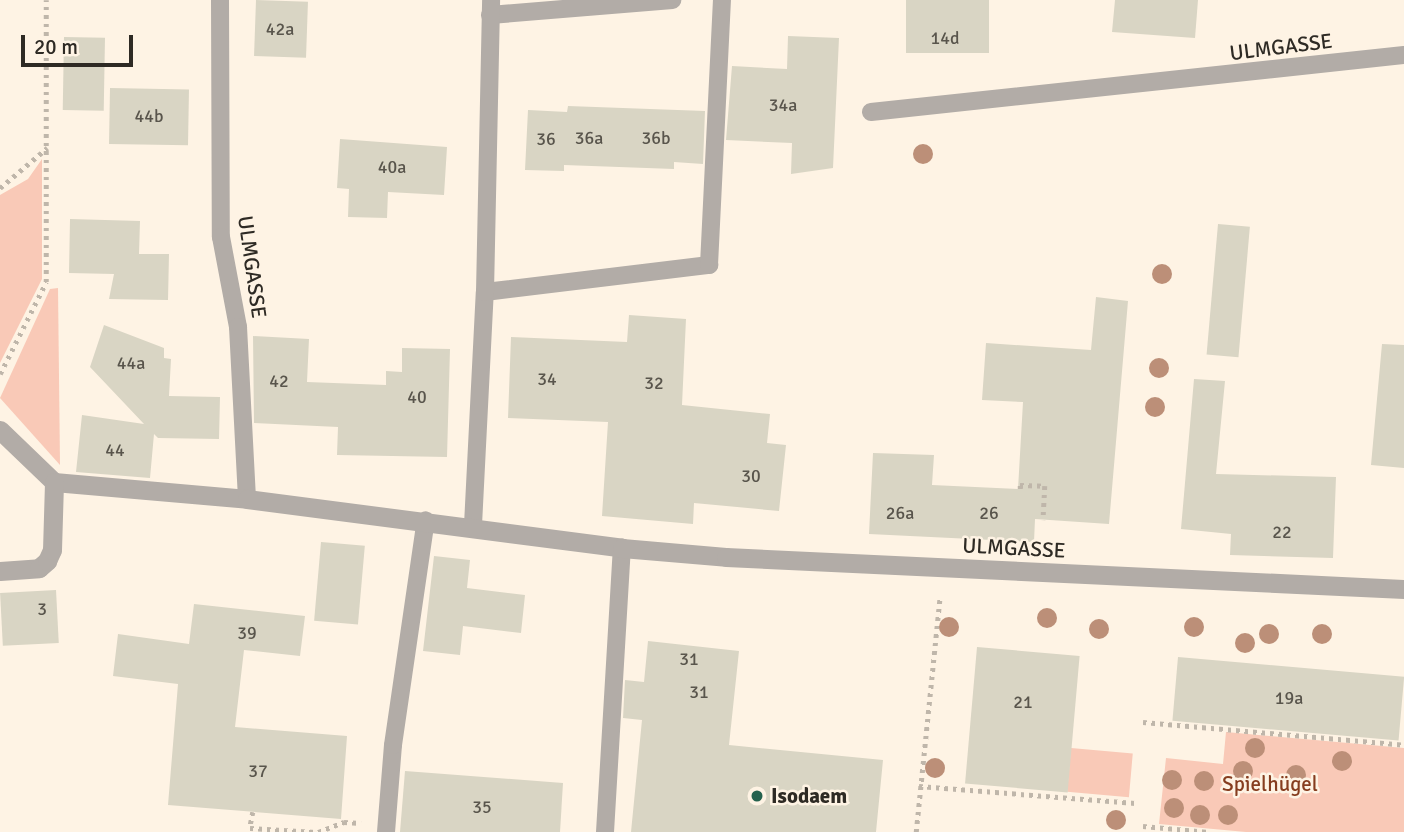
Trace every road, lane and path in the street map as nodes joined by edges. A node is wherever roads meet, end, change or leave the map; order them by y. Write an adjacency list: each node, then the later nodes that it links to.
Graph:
1 (46, 0): 8 (path)
2 (219, 0): 15 (lane, ULMGASSE)
3 (672, 0): 5 (lane)
4 (722, 0): 10 (lane)
5 (490, 8): 10 (lane)
6 (1404, 55): 7 (lane, ULMGASSE)
7 (871, 112)
8 (47, 147): 9 (path); 11 (path)
9 (0, 188)
10 (485, 292): 18 (lane)
11 (0, 374)
12 (0, 430): 13 (street)
13 (54, 482): 15 (street, ULMGASSE); 20 (street)
14 (1020, 489): 17 (path)
15 (247, 499): 16 (street, ULMGASSE)
16 (426, 520): 18 (street, ULMGASSE); 29 (lane)
17 (1043, 520)
18 (473, 526): 19 (street, ULMGASSE)
19 (622, 548): 21 (street, ULMGASSE); 31 (lane)
20 (0, 570)
21 (1404, 589)
22 (942, 590): 25 (path)
23 (1143, 722): 24 (path)
24 (1404, 744)
25 (919, 786): 26 (path); 32 (path)
26 (1135, 803)
27 (253, 812): 30 (path)
28 (1143, 826): 33 (path)
29 (386, 828): 30 (path)
30 (317, 832)
31 (606, 832)
32 (916, 832)
33 (1209, 832)

